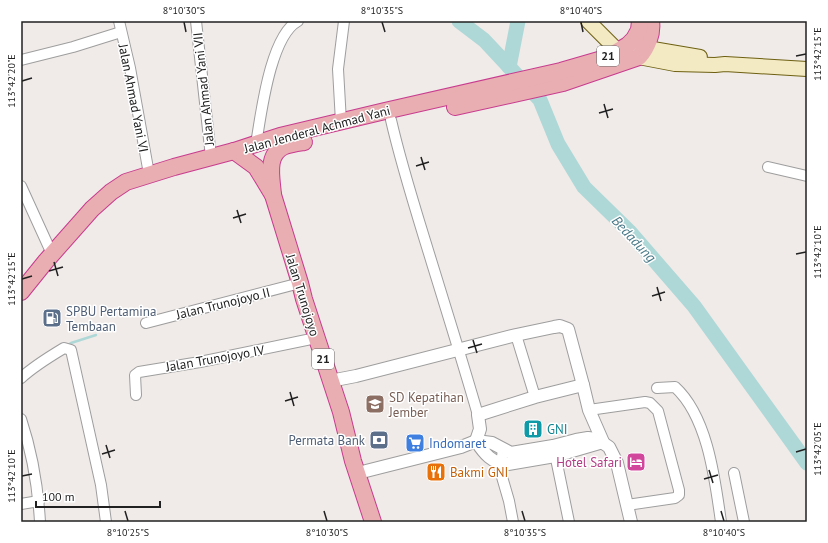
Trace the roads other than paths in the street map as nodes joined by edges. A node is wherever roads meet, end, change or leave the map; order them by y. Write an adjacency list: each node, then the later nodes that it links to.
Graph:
1 (119, 21): 8 (street, Jalan Ahmad Yani VI)
2 (196, 21): 19 (street, Jalan Ahmad Yani VII)
3 (298, 21): 17 (street)
4 (344, 21): 16 (street)
5 (588, 21): 9 (main road)
6 (640, 21): 9 (highway, 21)
7 (651, 21): 10 (highway)
8 (121, 32): 11 (street); 21 (street, Jalan Ahmad Yani VI)
9 (618, 46): 10 (main road); 13 (highway, Jalan Jenderal Achmad Yani / 21)
10 (642, 52): 12 (main road); 13 (highway, Jalan Jenderal Achmad Yani / 21)
11 (21, 60)
12 (807, 69)
13 (562, 77): 14 (highway, Jalan Jenderal Achmad Yani / 21)
14 (471, 98): 15 (highway, Jalan Jenderal Achmad Yani / 21); 16 (highway, Jalan Jenderal Achmad Yani / 21)
15 (391, 120): 24 (highway, Jalan Jenderal Achmad Yani / 21); 31 (street)
16 (341, 122): 17 (highway, Jalan Jenderal Achmad Yani / 21)
17 (256, 144): 18 (highway, Jalan Jenderal Achmad Yani / 21)
18 (234, 151): 19 (highway, Jalan Jenderal Achmad Yani / 21); 24 (highway, Jalan Trunojoyo / 21)
19 (211, 157): 21 (highway, Jalan Jenderal Achmad Yani / 21)
20 (768, 167): 22 (street)
21 (149, 174): 25 (highway, Jalan Jenderal Achmad Yani / 21)
22 (807, 176)
23 (21, 186): 25 (street)
24 (273, 195): 26 (highway, Jalan Trunojoyo / 21)
25 (52, 254): 27 (highway, Jalan Jenderal Achmad Yani / 21)
26 (300, 283): 28 (street, Jalan Trunojoyo II); 30 (highway, Jalan Trunojoyo / 21)
27 (21, 292)
28 (146, 323)
29 (516, 335): 31 (street); 34 (street); 37 (street)
30 (316, 338): 33 (highway, Jalan Trunojoyo / 21); 36 (street, Jalan Trunojoyo IV)
31 (458, 349): 33 (street); 39 (street)
32 (21, 378): 52 (street)
33 (330, 382): 46 (highway, Jalan Trunojoyo / 21)
34 (583, 385): 37 (street); 38 (street)
35 (657, 388): 57 (street)
36 (136, 395)
37 (534, 397): 39 (street)
38 (589, 410): 42 (street); 50 (street)
39 (478, 414): 41 (street)
40 (21, 419): 48 (street)
41 (476, 441): 43 (street); 45 (street); 46 (street)
42 (603, 442): 44 (street); 50 (street)
43 (503, 450): 44 (street); 45 (street)
44 (554, 451): 45 (street); 55 (street)
45 (501, 464): 54 (street)
46 (358, 473): 53 (highway, Jalan Trunojoyo / 21)
47 (734, 473): 58 (street)
48 (39, 501): 49 (street); 51 (street)
49 (21, 504)
50 (627, 505): 56 (street)
51 (40, 522)
52 (106, 522)
53 (373, 522)
54 (513, 522)
55 (569, 522)
56 (631, 522)
57 (721, 522)
58 (744, 522)

